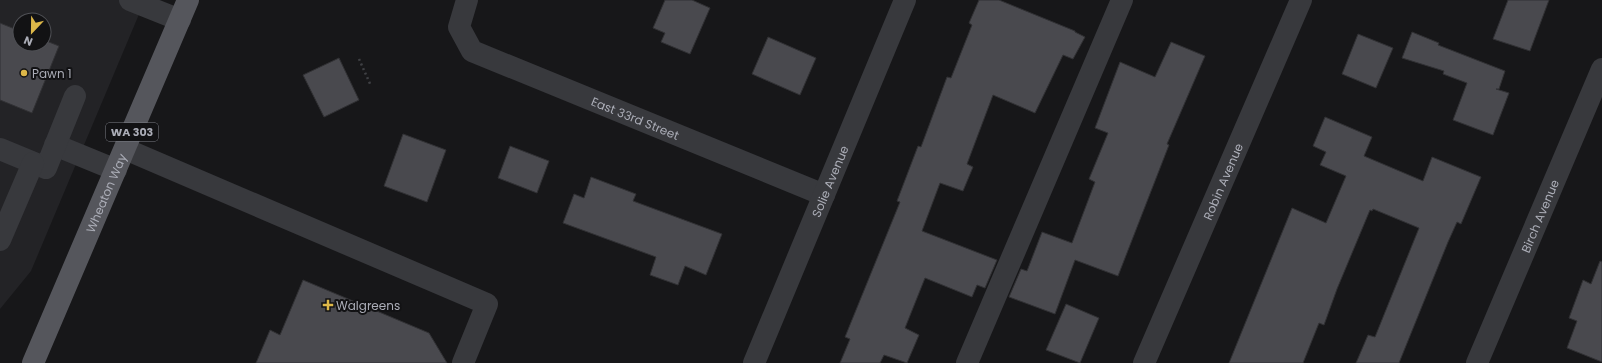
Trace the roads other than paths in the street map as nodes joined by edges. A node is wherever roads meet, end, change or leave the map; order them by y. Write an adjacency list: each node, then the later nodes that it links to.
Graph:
1 (130, 0): 7 (street)
2 (188, 0): 7 (main road, Wheaton Way / WA 303)
3 (467, 0): 15 (street, East 33rd Street)
4 (905, 0): 15 (street, Solie Avenue)
5 (1122, 0): 20 (street)
6 (1300, 0): 21 (street, Robin Avenue)
7 (180, 20): 12 (main road, Wheaton Way / WA 303)
8 (1602, 69): 22 (street, Birch Avenue)
9 (75, 96): 10 (street)
10 (55, 145): 13 (street); 14 (street)
11 (0, 149): 13 (street)
12 (125, 149): 14 (main road, Wheaton Way / WA 303); 18 (street)
13 (33, 163): 16 (street)
14 (116, 170): 17 (main road, Wheaton Way / WA 303)
15 (824, 195): 19 (street, Solie Avenue)
16 (0, 240)
17 (33, 363)
18 (463, 363)
19 (754, 363)
20 (967, 363)
21 (1144, 363)
22 (1477, 363)

